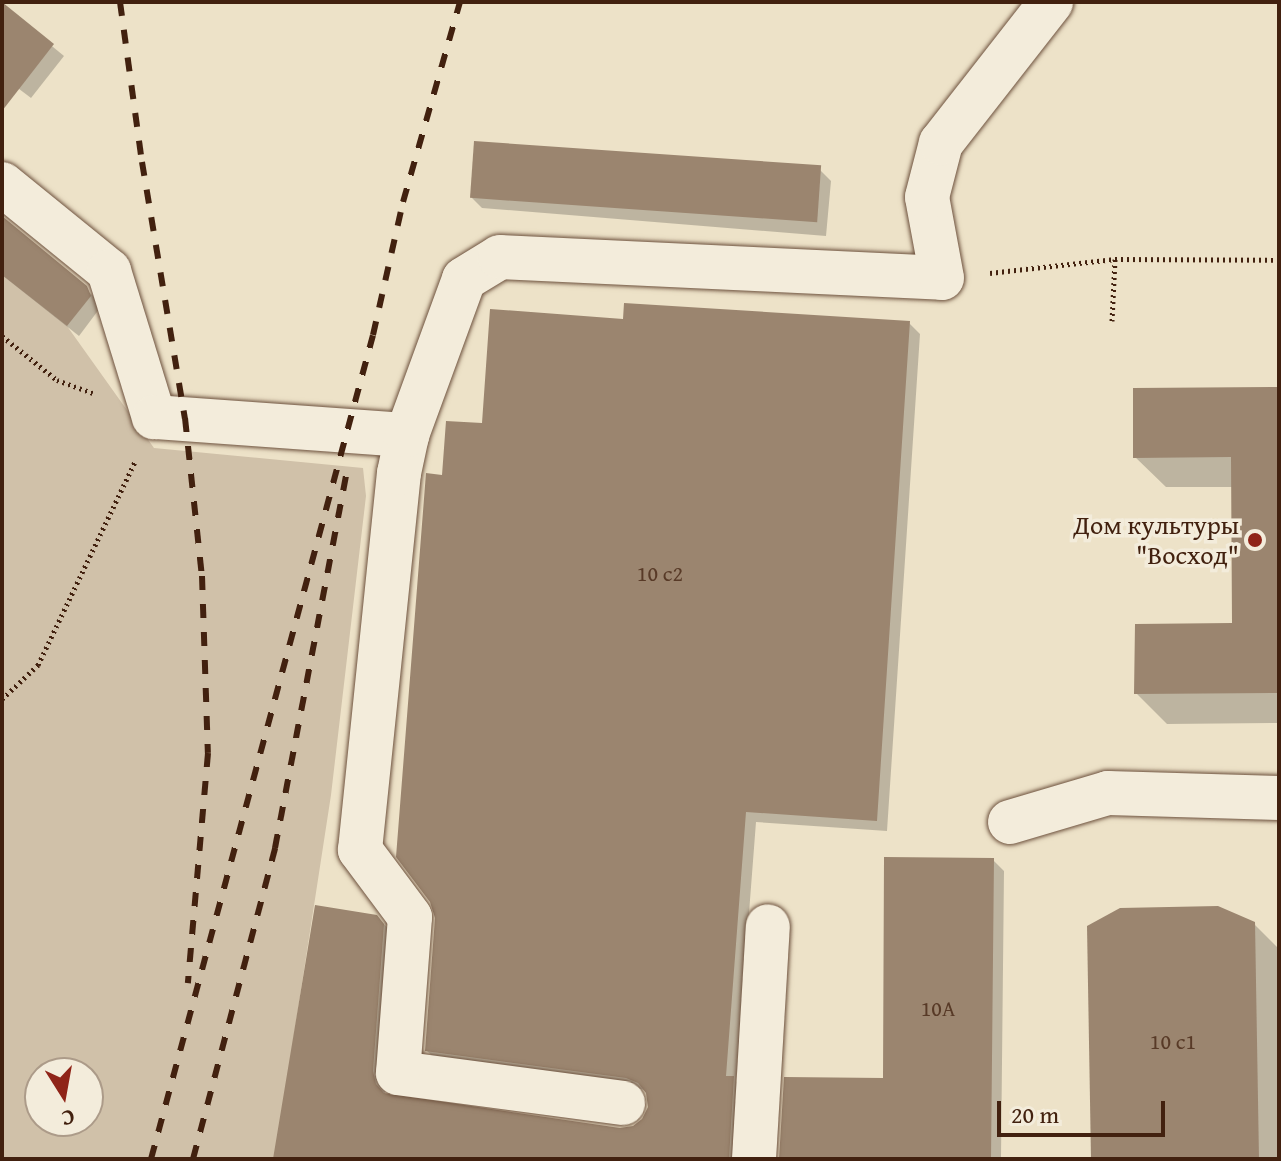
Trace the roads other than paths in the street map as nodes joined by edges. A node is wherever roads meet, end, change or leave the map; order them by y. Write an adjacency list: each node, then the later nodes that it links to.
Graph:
1 (1051, 2): 3 (lane)
2 (2, 184): 3 (lane)
3 (407, 435): 7 (lane)
4 (1279, 798): 5 (lane)
5 (1010, 822)
6 (768, 926): 8 (lane)
7 (623, 1103)
8 (754, 1159)

